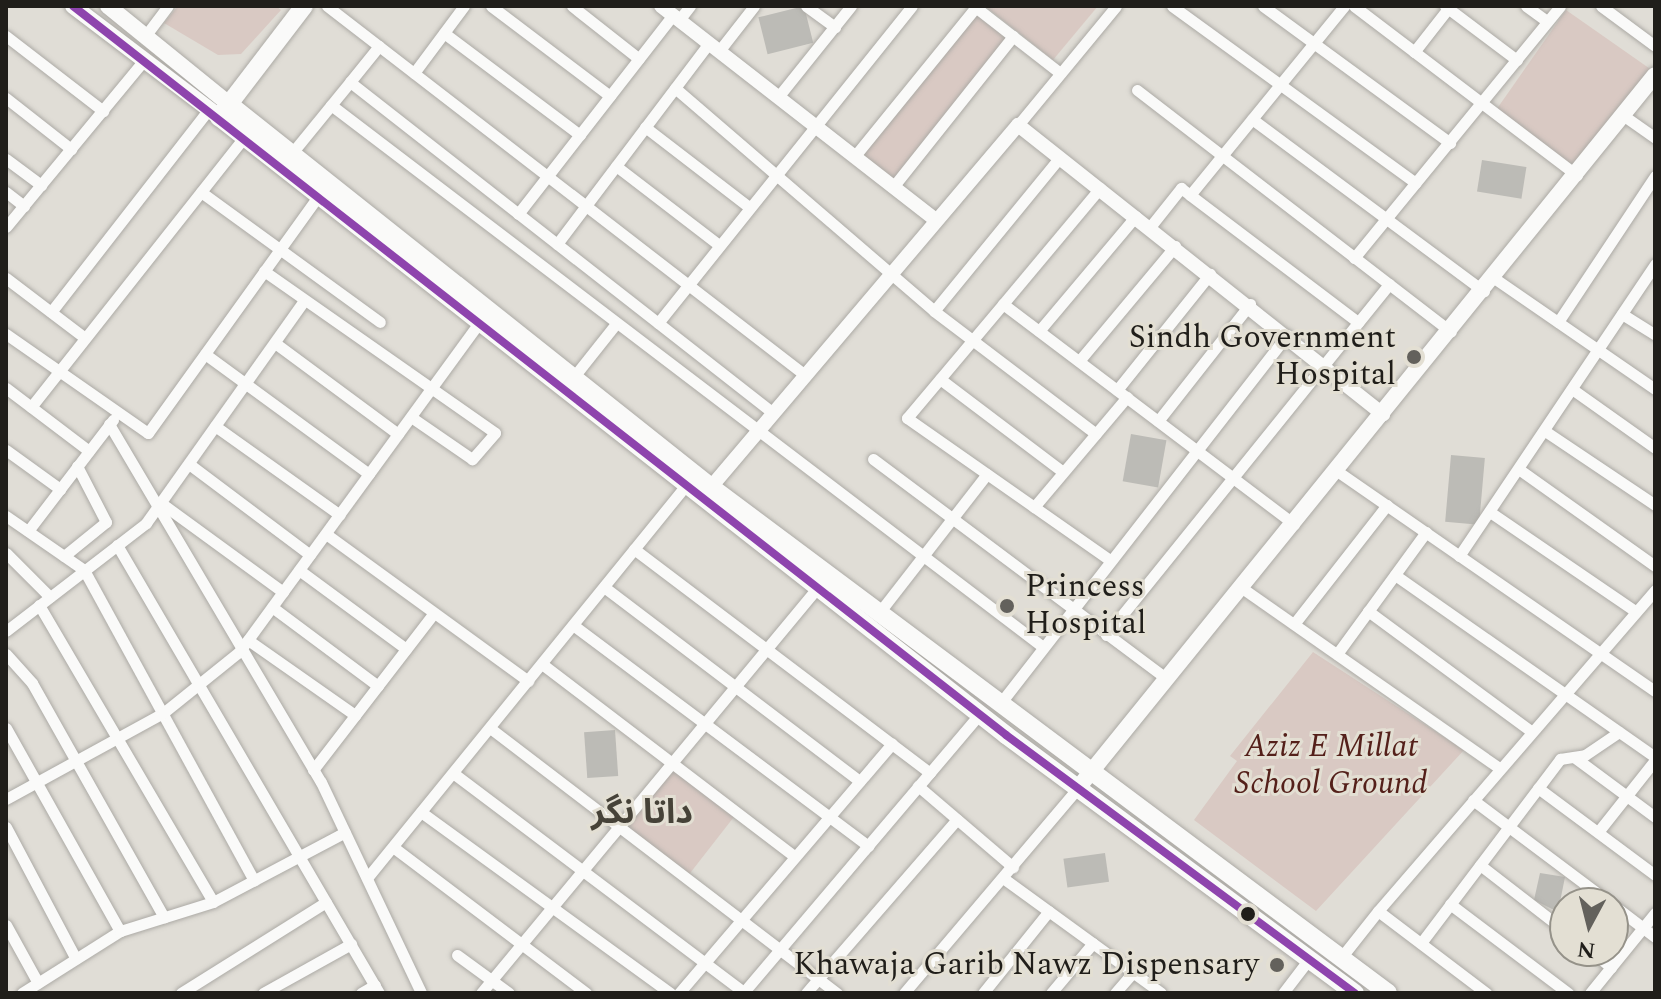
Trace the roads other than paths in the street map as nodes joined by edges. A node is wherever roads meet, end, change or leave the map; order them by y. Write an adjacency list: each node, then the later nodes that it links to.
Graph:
1 (73, 6): 36 (main road)
2 (108, 6): 28 (main road)
3 (168, 6): 28 (street)
4 (327, 6): 32 (street)
5 (464, 6): 27 (street)
6 (491, 6): 46 (street)
7 (572, 6): 37 (street)
8 (690, 6): 24 (street)
9 (754, 6): 34 (street)
10 (806, 6): 26 (street)
11 (851, 6): 26 (street)
12 (912, 6): 55 (street)
13 (1116, 6): 40 (street)
14 (1172, 6): 43 (street)
15 (1263, 6): 31 (street)
16 (1344, 6): 31 (street)
17 (1354, 6): 35 (street)
18 (1526, 6): 25 (street)
19 (1560, 6): 25 (street)
20 (1601, 6): 33 (street)
21 (305, 7): 52 (main road)
22 (975, 7): 30 (street); 65 (street)
23 (1448, 7): 35 (street); 38 (street)
24 (671, 14): 34 (street); 37 (street)
25 (1547, 21): 38 (street)
26 (835, 27): 47 (street)
27 (444, 33): 39 (street); 58 (street)
28 (146, 35): 52 (main road)
29 (6, 36): 51 (street)
30 (1013, 36): 40 (street); 75 (street)
31 (1314, 43): 43 (street); 61 (street)
32 (379, 46): 39 (street); 42 (street)
33 (1655, 46)
34 (714, 47): 44 (street); 47 (street)
35 (1414, 52): 49 (street)
36 (145, 59): 51 (street); 52 (main road)
37 (639, 59): 46 (street)
38 (1517, 60): 49 (street)
39 (414, 73): 71 (street)
40 (1060, 73): 56 (street)
41 (1655, 75): 53 (main road)
42 (350, 82): 50 (street); 84 (street)
43 (1280, 84): 54 (street); 73 (street)
44 (675, 88): 57 (street); 69 (street)
45 (1137, 90): 64 (street)
46 (610, 96): 58 (street)
47 (778, 97): 55 (street)
48 (6, 98): 62 (street)
49 (1483, 104): 61 (street); 70 (street)
50 (331, 105): 63 (street); 114 (street)
51 (103, 111): 62 (street)
52 (224, 113): 59 (main road); 63 (main road); 107 (street)
53 (1624, 116): 60 (street); 70 (main road)
54 (1252, 119): 64 (street); 87 (street)
55 (813, 124): 65 (street); 69 (street)
56 (1018, 125): 66 (street); 86 (street)
57 (645, 127): 68 (street); 83 (street)
58 (580, 135): 71 (street)
59 (244, 137): 78 (street); 80 (main road)
60 (1655, 138)
61 (1450, 143): 73 (street)
62 (71, 149): 74 (street)
63 (292, 153): 129 (main road)
64 (1222, 156): 79 (street); 94 (street)
65 (854, 157): 75 (street)
66 (1060, 157): 76 (street); 106 (street)
67 (6, 159): 74 (street)
68 (616, 166): 81 (street); 91 (street)
69 (775, 174): 83 (street); 97 (street)
70 (1577, 175): 102 (main road)
71 (548, 176): 81 (street); 84 (street)
72 (1655, 176): 111 (street)
73 (1416, 183): 87 (street)
74 (41, 185): 82 (street)
75 (893, 187): 86 (street)
76 (1100, 188): 85 (street); 104 (street)
77 (6, 192): 82 (street)
78 (201, 192): 93 (street); 120 (street)
79 (1190, 195): 89 (street); 110 (street)
80 (318, 196): 93 (street); 113 (main road)
81 (586, 205): 90 (street); 101 (street)
82 (24, 206): 88 (street)
83 (749, 207): 91 (street)
84 (518, 214): 90 (street)
85 (1136, 216): 89 (street); 115 (street)
86 (935, 219): 97 (street)
87 (1388, 221): 94 (street); 102 (street)
88 (6, 227)
89 (1150, 227): 92 (street)
90 (557, 244): 112 (street)
91 (719, 245): 101 (street)
92 (1175, 246): 98 (street); 125 (street)
93 (280, 249): 96 (street); 109 (street)
94 (1354, 258): 100 (street)
95 (1655, 264): 108 (street)
96 (264, 271): 103 (street); 124 (street)
97 (890, 274): 106 (street); 128 (street)
98 (1210, 274): 105 (street); 136 (street)
99 (6, 278): 107 (street)
100 (1389, 284): 110 (street); 116 (street)
101 (689, 285): 112 (street); 128 (street)
102 (1489, 285): 111 (street); 116 (main road)
103 (304, 301): 122 (street); 135 (street)
104 (1003, 304): 115 (street); 121 (street)
105 (1250, 304): 118 (street); 142 (street)
106 (934, 311): 121 (street)
107 (51, 312): 120 (street)
108 (1622, 314): 119 (street); 123 (street)
109 (380, 322)
110 (1358, 322): 126 (street)
111 (1558, 322): 123 (street)
112 (658, 323): 139 (street)
113 (478, 324): 135 (street); 162 (main road)
114 (615, 325): 129 (street); 147 (street)
115 (1039, 331): 125 (street)
116 (1451, 332): 140 (main road)
117 (6, 334): 127 (street)
118 (1287, 335): 126 (street); 150 (street)
119 (1655, 335)
120 (85, 338): 127 (street)
121 (971, 341): 130 (street); 148 (street)
122 (275, 343): 131 (street); 146 (street)
123 (1598, 350): 133 (street); 134 (street)
124 (205, 354): 131 (street); 138 (street)
125 (1079, 361): 136 (street)
126 (1323, 364): 140 (street); 161 (street)
127 (59, 371): 137 (street); 138 (street)
128 (805, 375): 139 (street)
129 (572, 379): 163 (main road)
130 (940, 379): 158 (street); 160 (street)
131 (246, 383): 144 (street); 159 (street)
132 (6, 388): 137 (street)
133 (1572, 389): 145 (street); 149 (street)
134 (1655, 389)
135 (429, 392): 141 (street); 141 (street)
136 (1122, 393): 142 (street); 148 (street)
137 (31, 407): 152 (street)
138 (119, 412): 143 (street)
139 (773, 413): 147 (street)
140 (1383, 414): 157 (main road)
141 (411, 417): 146 (street)
142 (1158, 421): 150 (street)
143 (109, 424): 152 (street); 165 (street)
144 (215, 426): 154 (street); 170 (street)
145 (1545, 431): 156 (street); 167 (street)
146 (398, 434): 159 (street)
147 (755, 434): 163 (street); 183 (street)
148 (1096, 434): 158 (street)
149 (1655, 448)
150 (1195, 449): 161 (street); 184 (street)
151 (6, 450): 164 (street)
152 (89, 451): 155 (street)
153 (873, 459): 172 (street)
154 (189, 464): 165 (street); 180 (street)
155 (77, 466): 164 (street); 181 (street)
156 (1520, 470): 169 (street); 185 (street)
157 (1337, 471): 166 (street); 173 (main road)
158 (1063, 472): 168 (street)
159 (369, 474): 170 (street)
160 (987, 474): 168 (street); 172 (street)
161 (1232, 477): 173 (street); 205 (street)
162 (687, 484): 178 (street); 190 (main road)
163 (711, 487): 201 (main road)
164 (60, 489): 174 (street)
165 (159, 505): 177 (street); 193 (street); 211 (street)
166 (1387, 505): 175 (street); 202 (street)
167 (1655, 505)
168 (1034, 507): 184 (street)
169 (1490, 512): 182 (street); 199 (street)
170 (340, 515): 176 (street)
171 (6, 516): 174 (street)
172 (952, 519): 183 (street); 197 (street)
173 (1294, 524): 191 (main road)
174 (28, 531): 181 (street)
175 (1426, 532): 182 (street); 188 (street)
176 (326, 534): 180 (street); 200 (street)
177 (117, 545): 186 (street); 217 (street)
178 (634, 549): 189 (street); 207 (street)
179 (6, 553): 194 (street)
180 (310, 555): 187 (street)
181 (64, 556): 186 (street)
182 (1459, 556): 210 (street)
183 (922, 558): 201 (street); 208 (street)
184 (1110, 560): 197 (street)
185 (1655, 566)
186 (84, 570): 194 (street); 223 (street)
187 (299, 570): 193 (street); 209 (street)
188 (1395, 575): 198 (street); 221 (street)
189 (604, 587): 203 (street); 219 (street)
190 (818, 587): 207 (street); 224 (main road)
191 (1242, 588): 202 (street); 215 (main road)
192 (1655, 590): 199 (street)
193 (283, 592): 196 (street)
194 (50, 597): 195 (street)
195 (39, 605): 204 (street); 231 (street)
196 (272, 607): 206 (street); 218 (street)
197 (1072, 610): 205 (street); 208 (street)
198 (1368, 611): 213 (street); 229 (street)
199 (1635, 611): 210 (street)
200 (434, 613): 209 (street); 216 (street)
201 (878, 614): 222 (main road)
202 (1294, 624): 213 (street)
203 (573, 625): 214 (street); 226 (street)
204 (7, 628)
205 (1106, 635): 215 (street)
206 (248, 640): 211 (street); 225 (street)
207 (767, 647): 219 (street); 232 (street)
208 (1043, 647): 222 (street)
209 (406, 649): 218 (street)
210 (1599, 651): 220 (street); 221 (street)
211 (239, 652): 217 (street); 238 (street)
212 (6, 654): 235 (street)
213 (1337, 654): 237 (street)
214 (542, 664): 216 (street); 236 (street)
215 (1167, 679): 242 (main road)
216 (528, 681): 228 (street)
217 (199, 684): 223 (street); 260 (street)
218 (378, 686): 225 (street)
219 (734, 686): 226 (street); 241 (street)
220 (1655, 691)
221 (1563, 693): 229 (street); 230 (street)
222 (998, 706): 242 (main road)
223 (163, 713): 231 (street); 268 (street)
224 (980, 714): 240 (street); 242 (main road)
225 (355, 715): 238 (street)
226 (703, 722): 236 (street); 250 (street)
227 (6, 728): 243 (street)
228 (490, 728): 239 (street); 253 (street)
229 (1531, 731): 237 (street)
230 (1619, 732): 233 (street); 234 (street)
231 (119, 737): 235 (street); 270 (street)
232 (892, 744): 240 (street); 241 (street)
233 (1574, 757): 245 (street); 246 (street)
234 (1655, 758): 246 (street)
235 (75, 761): 243 (street); 277 (street)
236 (670, 762): 253 (street); 261 (street)
237 (1499, 768): 248 (street)
238 (313, 770): 256 (street)
239 (453, 773): 249 (street); 264 (street)
240 (930, 773): 244 (street)
241 (860, 781): 250 (street)
242 (1084, 781): 263 (street); 293 (main road); 294 (main road)
243 (35, 783): 247 (street); 283 (street)
244 (918, 786): 252 (street); 258 (street)
245 (1538, 788): 255 (street); 257 (street)
246 (1625, 798): 251 (street); 257 (street)
247 (6, 799)
248 (1473, 800): 255 (street); 275 (street)
249 (421, 812): 259 (street); 273 (street)
250 (829, 816): 258 (street); 261 (street)
251 (1655, 817)
252 (957, 819): 263 (street); 298 (street)
253 (616, 824): 264 (street); 279 (street)
254 (6, 827): 292 (street)
255 (1509, 827): 262 (street); 269 (street)
256 (345, 832): 260 (street); 266 (street)
257 (1598, 832): 265 (street)
258 (868, 846): 290 (street)
259 (393, 847): 266 (street); 288 (street)
260 (299, 855): 268 (street); 271 (street)
261 (794, 856): 279 (street)
262 (1480, 865): 272 (street); 280 (street)
263 (1013, 867): 267 (street)
264 (581, 869): 273 (street); 295 (street)
265 (1655, 875)
266 (367, 878): 307 (street)
267 (1003, 878): 274 (street); 315 (street)
268 (254, 880): 270 (street)
269 (1588, 887)
270 (213, 902): 277 (street)
271 (326, 902): 287 (street); 304 (street)
272 (1450, 904): 286 (street); 324 (street)
273 (551, 906): 288 (street); 311 (street)
274 (1049, 911): 285 (street); 316 (street)
275 (1378, 911): 286 (street); 294 (street)
276 (1655, 913): 282 (street)
277 (164, 917): 283 (street)
278 (1629, 917): 282 (street)
279 (740, 919): 290 (street); 295 (street)
280 (1549, 919)
281 (6, 925): 300 (street)
282 (1644, 928): 284 (street); 289 (street)
283 (120, 931): 292 (street)
284 (1655, 937)
285 (1093, 943): 297 (street); 317 (street)
286 (1421, 943): 323 (street)
287 (351, 944): 301 (street); 305 (street)
288 (521, 944): 299 (street); 310 (street)
289 (1629, 946)
290 (780, 949): 298 (street); 302 (street)
291 (457, 955): 299 (street)
292 (76, 959): 300 (street)
293 (1309, 959): 320 (street); 321 (main road)
294 (1340, 959): 322 (main road)
295 (705, 962): 302 (street); 312 (street)
296 (1611, 967): 325 (street)
297 (1133, 972): 318 (street); 319 (street)
298 (819, 979): 313 (street); 314 (street)
299 (492, 980): 308 (street); 309 (street)
300 (38, 983): 303 (street)
301 (377, 989): 306 (street)
302 (744, 992)
303 (22, 993)
304 (181, 993)
305 (263, 993)
306 (361, 993)
307 (421, 993)
308 (481, 993)
309 (509, 993)
310 (586, 993)
311 (670, 993)
312 (679, 993)
313 (806, 993)
314 (837, 993)
315 (904, 993)
316 (983, 993)
317 (1051, 993)
318 (1115, 993)
319 (1161, 993)
320 (1283, 993)
321 (1355, 993)
322 (1388, 993)
323 (1486, 993)
324 (1568, 993)
325 (1590, 993)

